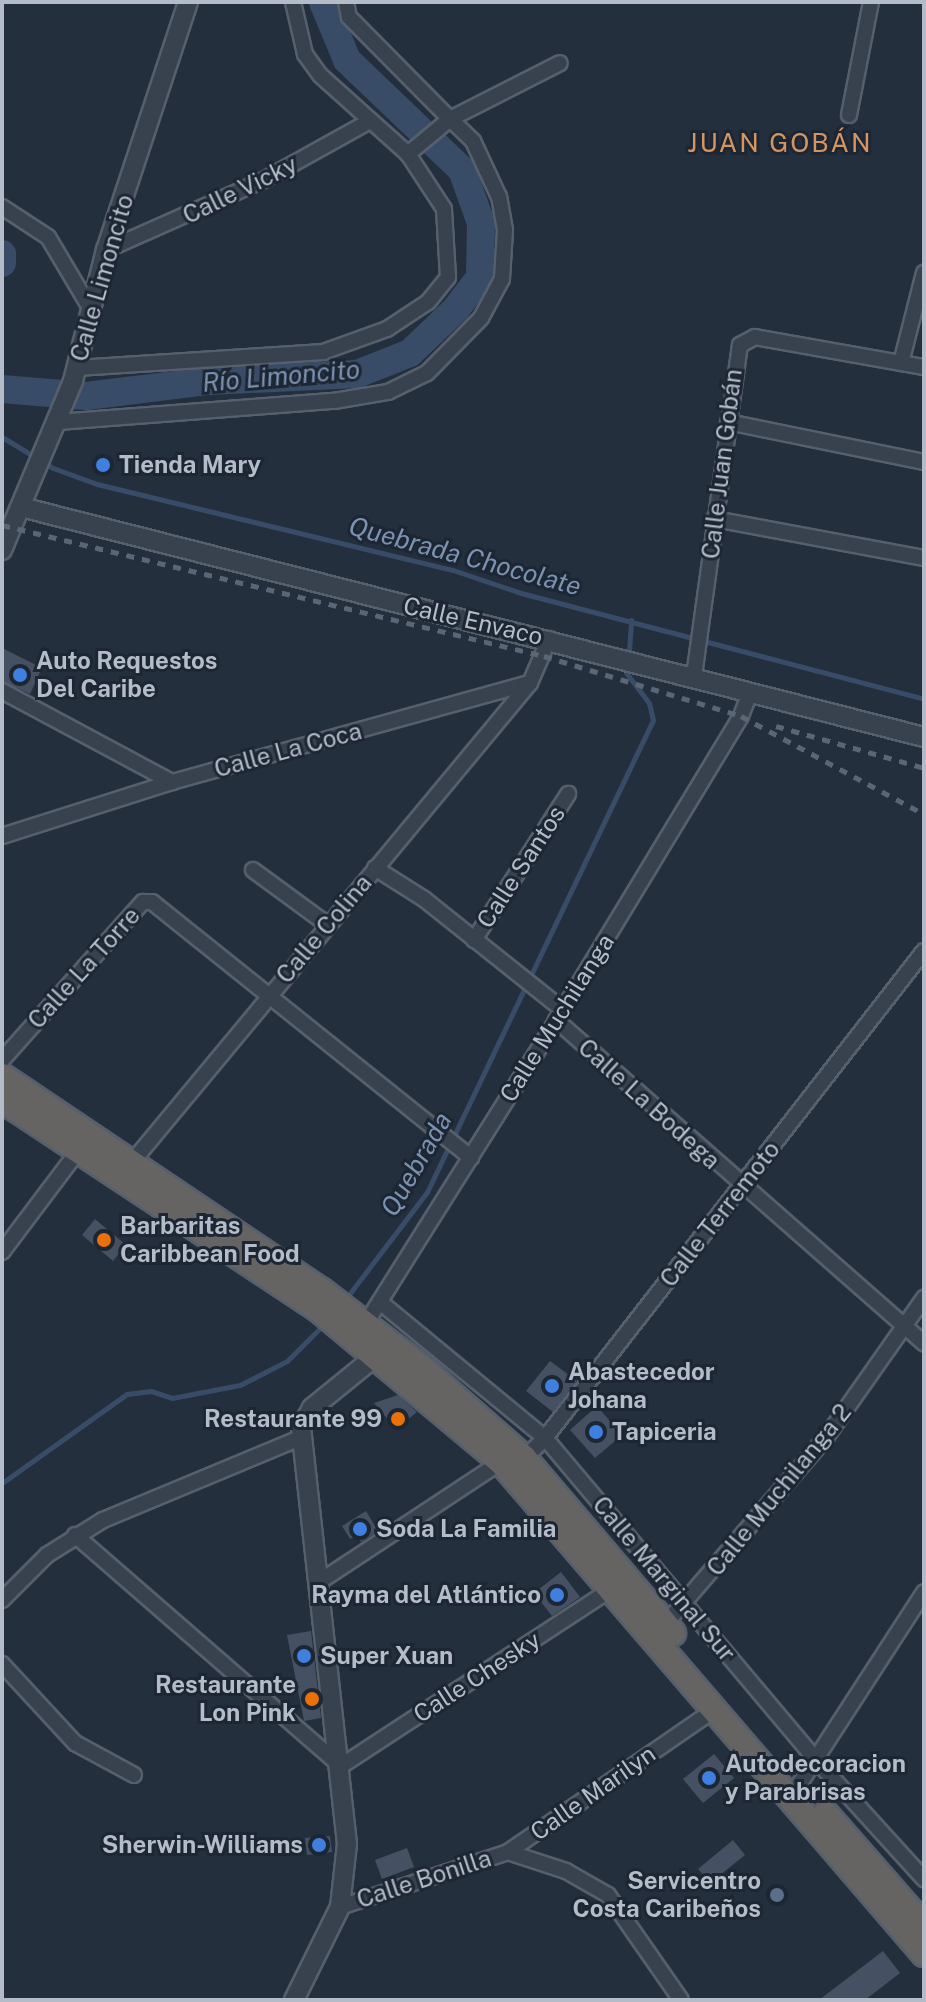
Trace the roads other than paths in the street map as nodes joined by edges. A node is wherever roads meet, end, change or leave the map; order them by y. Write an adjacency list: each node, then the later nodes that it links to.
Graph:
1 (188, 2): 11 (street, Calle Limoncito)
2 (293, 2): 7 (street)
3 (346, 2): 8 (street)
4 (871, 2): 6 (street)
5 (560, 63): 8 (street)
6 (849, 115)
7 (370, 121): 9 (street); 11 (street, Calle Vicky)
8 (445, 123): 9 (street); 17 (street)
9 (408, 154): 16 (street)
10 (2, 207): 13 (street)
11 (106, 250): 13 (street, Calle Limoncito)
12 (924, 273): 14 (street)
13 (89, 306): 16 (street, Calle Limoncito)
14 (901, 363): 15 (street, Calle Juan Gobán); 18 (street, Calle Juan Gobán)
15 (924, 367)
16 (75, 375): 17 (street, Calle Limoncito)
17 (60, 416): 20 (street, Calle Limoncito)
18 (728, 422): 19 (street); 21 (street, Calle Juan Gobán)
19 (924, 462)
20 (13, 512): 22 (street, Calle Limoncito); 24 (street, Calle Envaco)
21 (714, 519): 23 (street); 25 (street, Calle Juan Gobán)
22 (2, 550)
23 (924, 558)
24 (549, 639): 25 (street, Calle Envaco); 26 (street)
25 (694, 676): 28 (street, Calle Envaco)
26 (530, 683): 30 (street, Calle La Coca); 33 (street, Calle Colina)
27 (2, 691): 30 (street)
28 (750, 693): 29 (street, Calle Envaco); 39 (street, Calle Muchilanga)
29 (924, 737)
30 (172, 782): 32 (street, Calle La Coca)
31 (568, 794): 36 (street, Calle Santos)
32 (2, 836)
33 (375, 868): 35 (street, Calle Colina); 36 (street, Calle La Bodega)
34 (253, 870): 35 (street)
35 (328, 925): 38 (street, Calle Colina)
36 (474, 940): 39 (street, Calle La Bodega)
37 (924, 951): 46 (street, Calle Terremoto)
38 (268, 997): 40 (street, Calle La Torre); 44 (street, Calle La Torre); 45 (street, Calle Colina)
39 (560, 1015): 44 (street, Calle Muchilanga); 46 (street, Calle La Bodega)
40 (2, 1060)
41 (2, 1076): 45 (highway)
42 (2, 1100): 43 (highway)
43 (78, 1151): 45 (highway); 47 (street)
44 (466, 1155): 49 (street, Calle Muchilanga)
45 (126, 1170): 49 (highway)
46 (741, 1187): 50 (street, Calle La Bodega); 54 (street, Calle Terremoto)
47 (2, 1252)
48 (924, 1298): 50 (street, Calle Muchilanga 2)
49 (360, 1321): 52 (highway); 54 (street, Calle Marginal Sur); 55 (highway)
50 (903, 1327): 51 (street, Calle La Bodega); 61 (street, Calle Muchilanga 2)
51 (924, 1343)
52 (377, 1355): 53 (street); 55 (highway)
53 (300, 1438): 56 (street); 57 (street)
54 (545, 1438): 55 (street, Calle Terremoto); 61 (street, Calle Marginal Sur)
55 (512, 1464): 57 (street, Calle Terremoto); 58 (highway); 62 (highway)
56 (75, 1535): 60 (street); 66 (street)
57 (319, 1582): 66 (street)
58 (612, 1589): 62 (highway); 66 (street, Calle Chesky)
59 (924, 1592): 65 (street)
60 (2, 1600)
61 (684, 1603): 62 (street, Calle Muchilanga 2); 65 (street, Calle Marginal Sur)
62 (660, 1631): 64 (highway); 68 (highway)
63 (2, 1664): 67 (street)
64 (715, 1709): 68 (highway); 69 (street, Calle Marilyn)
65 (814, 1758): 68 (street); 70 (street, Calle Marginal Sur)
66 (341, 1766): 71 (street)
67 (134, 1775)
68 (794, 1790): 72 (highway); 73 (highway)
69 (508, 1852): 71 (street, Calle Bonilla); 75 (street, Calle Marilyn)
70 (924, 1879)
71 (340, 1907): 74 (street)
72 (924, 1926)
73 (924, 1954)
74 (299, 1997)
75 (676, 2000)

